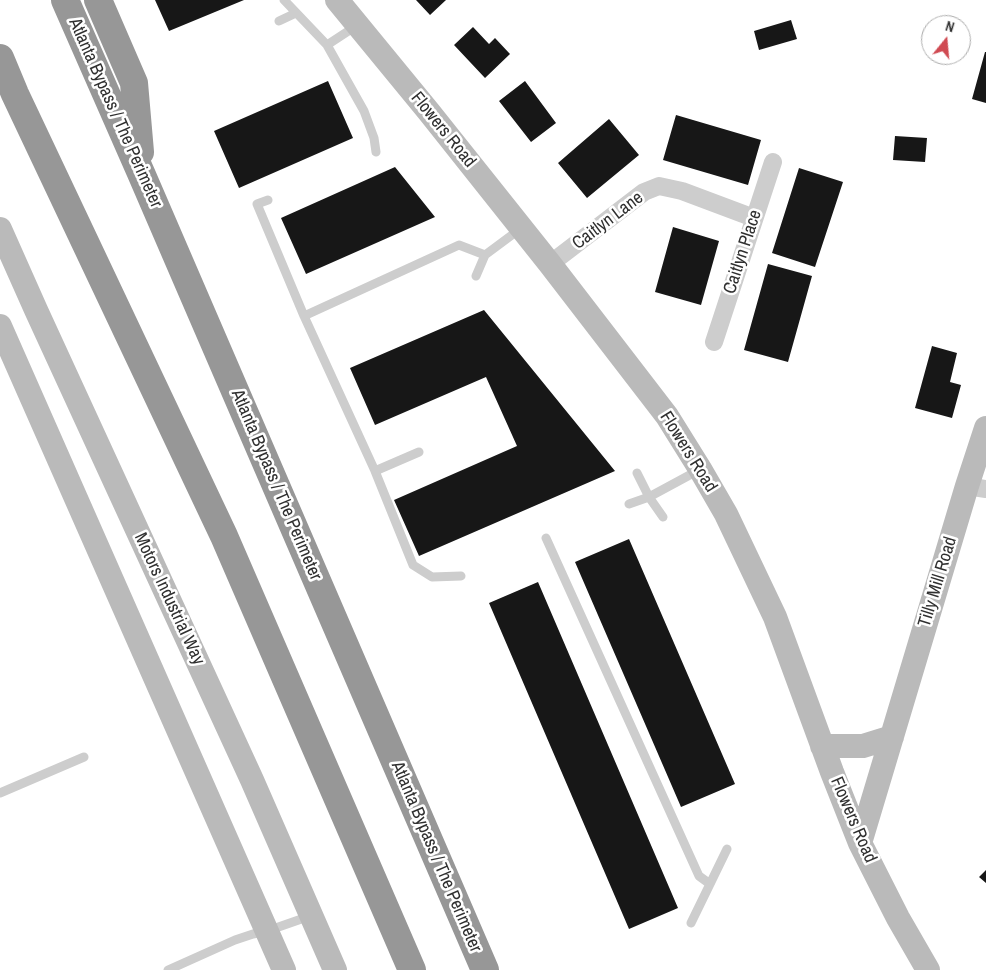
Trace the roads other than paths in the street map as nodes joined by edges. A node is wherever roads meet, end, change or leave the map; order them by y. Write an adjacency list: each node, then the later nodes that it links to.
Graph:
1 (65, 0): 14 (highway, Atlanta Bypass / The Perimeter)
2 (98, 0): 14 (highway)
3 (284, 0): 5 (lane)
4 (337, 0): 7 (street, Flowers Road)
5 (296, 13): 6 (lane); 8 (lane)
6 (279, 21)
7 (357, 25): 8 (lane); 17 (street, Flowers Road)
8 (327, 45): 12 (lane)
9 (0, 58): 11 (highway)
10 (0, 68): 11 (highway)
11 (15, 94): 50 (highway)
12 (376, 152)
13 (773, 162): 16 (street, Caitlyn Place)
14 (142, 173): 51 (highway, Atlanta Bypass / The Perimeter)
15 (268, 200): 23 (lane)
16 (754, 218): 20 (street, Caitlyn Lane); 25 (street, Caitlyn Place)
17 (521, 228): 19 (lane); 20 (street, Flowers Road)
18 (0, 229): 22 (street, Motors Industrial Way)
19 (485, 255): 21 (lane); 23 (lane)
20 (550, 264): 28 (street, Flowers Road)
21 (476, 276)
22 (36, 310): 24 (street); 44 (street, Motors Industrial Way)
23 (304, 316): 29 (lane)
24 (0, 326): 46 (street)
25 (714, 342)
26 (986, 428): 31 (street, Tilly Mill Road)
27 (419, 452): 29 (lane)
28 (700, 469): 32 (lane); 38 (street, Flowers Road)
29 (375, 471): 36 (lane)
30 (637, 473): 32 (lane)
31 (976, 487): 37 (street, Tilly Mill Road)
32 (649, 497): 33 (lane); 34 (lane)
33 (629, 504)
34 (663, 517)
35 (546, 538): 43 (lane)
36 (461, 576)
37 (892, 737): 38 (street); 41 (street, Tilly Mill Road)
38 (822, 746): 41 (street, Flowers Road)
39 (84, 758): 40 (lane)
40 (0, 793)
41 (860, 843): 52 (street, Flowers Road)
42 (727, 849): 43 (lane)
43 (710, 884): 45 (lane)
44 (310, 916): 46 (lane); 49 (street, Motors Industrial Way)
45 (691, 923)
46 (267, 931): 47 (lane); 48 (street)
47 (168, 970)
48 (284, 970)
49 (334, 970)
50 (412, 970)
51 (485, 970)
52 (928, 970)

